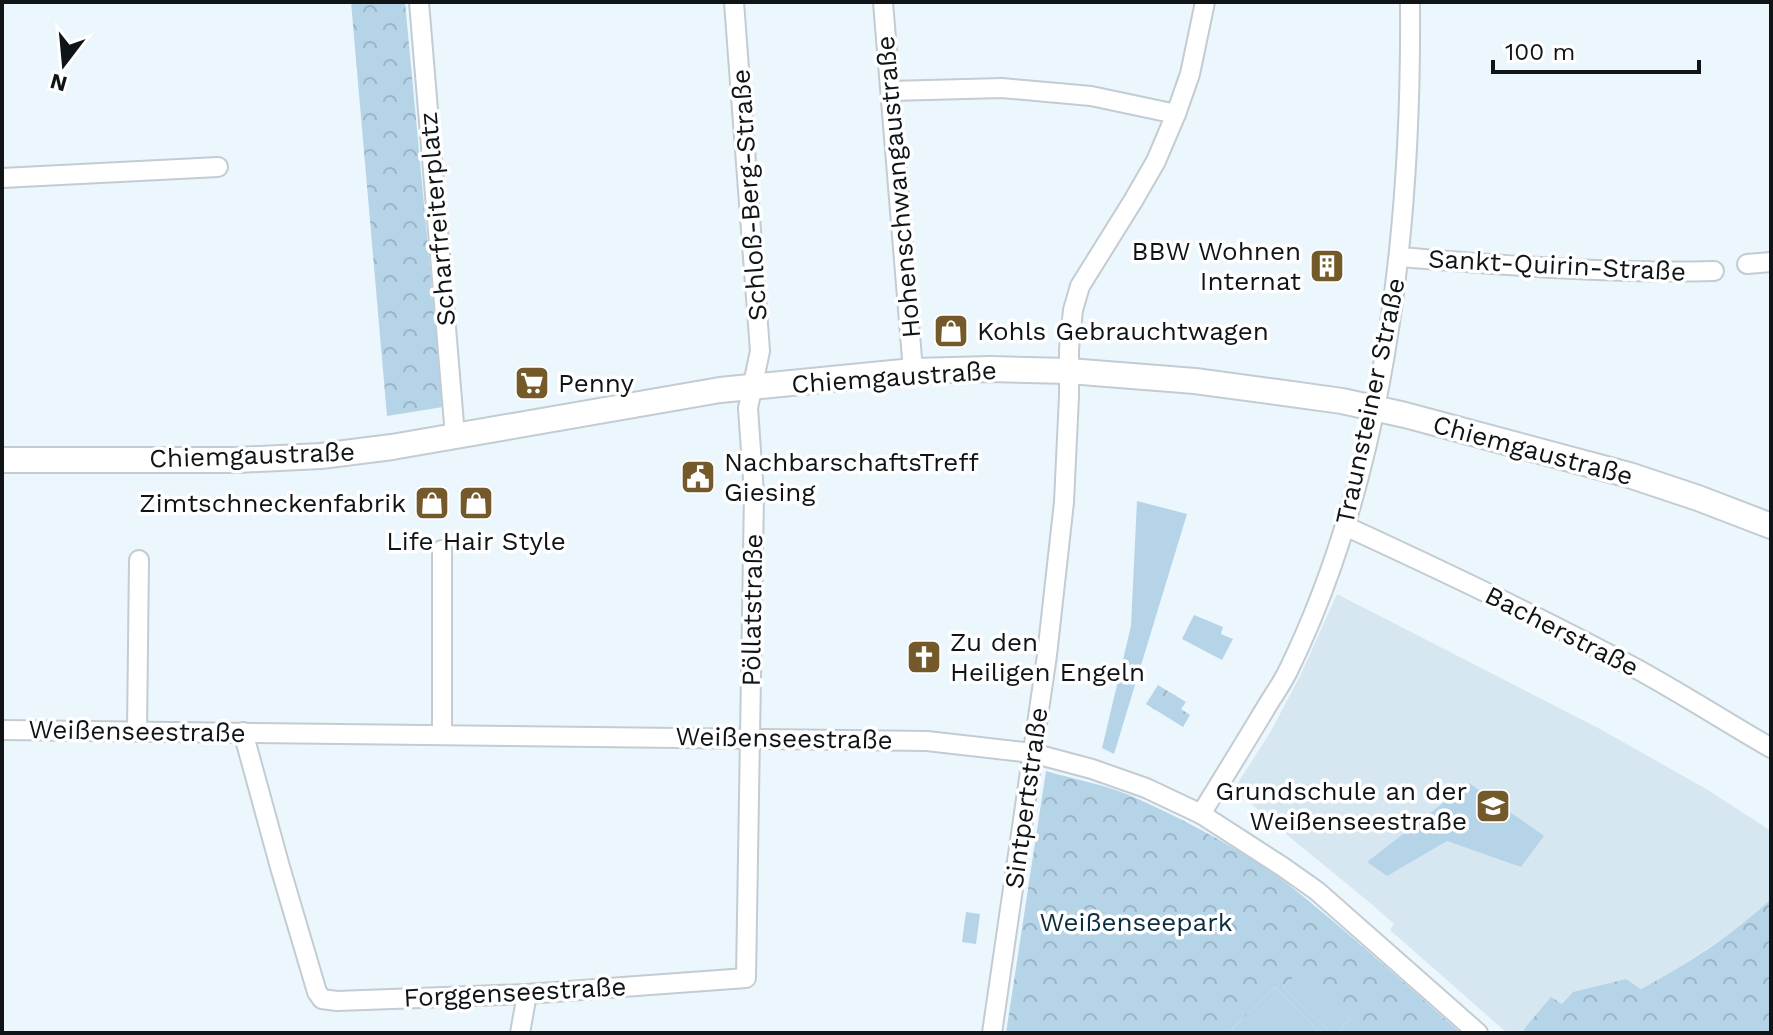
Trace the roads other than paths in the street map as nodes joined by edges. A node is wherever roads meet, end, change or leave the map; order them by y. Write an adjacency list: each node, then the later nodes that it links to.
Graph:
1 (419, 2): 18 (street, Scharfreiterplatz)
2 (734, 2): 16 (street, Schloß-Berg-Straße)
3 (883, 2): 6 (street, Hohenschwangaustraße)
4 (1205, 2): 7 (street, Sintpertstraße)
5 (1410, 2): 10 (street, Traunsteiner Straße)
6 (891, 91): 7 (street); 14 (street, Hohenschwangaustraße)
7 (1176, 114): 15 (street, Sintpertstraße)
8 (218, 167): 9 (street)
9 (2, 178)
10 (1399, 257): 13 (street, Sankt-Quirin-Straße); 17 (street, Traunsteiner Straße)
11 (1771, 262): 12 (street)
12 (1747, 264)
13 (1714, 271)
14 (913, 371): 15 (main road, Chiemgaustraße); 16 (main road, Chiemgaustraße)
15 (1069, 371): 17 (main road, Chiemgaustraße); 30 (street, Sintpertstraße)
16 (752, 387): 18 (main road, Chiemgaustraße); 28 (street, Pöllatstraße)
17 (1374, 408): 20 (street, Traunsteiner Straße); 21 (main road, Chiemgaustraße)
18 (455, 436): 19 (main road, Chiemgaustraße)
19 (2, 460)
20 (1345, 526): 29 (street, Bacherstraße); 31 (street, Traunsteiner Straße)
21 (1771, 526)
22 (442, 550): 27 (street)
23 (139, 560): 25 (street)
24 (2, 730): 25 (street, Weißenseestraße)
25 (137, 731): 26 (street, Weißenseestraße)
26 (243, 732): 27 (street, Weißenseestraße); 32 (street, Forggenseestraße)
27 (442, 734): 28 (street, Weißenseestraße)
28 (750, 738): 30 (street, Weißenseestraße); 32 (street, Forggenseestraße)
29 (1771, 748)
30 (1032, 753): 31 (street, Weißenseestraße); 34 (street, Sintpertstraße)
31 (1201, 814): 35 (street, Weißenseestraße)
32 (527, 994): 33 (street)
33 (520, 1033)
34 (992, 1033)
35 (1478, 1033)

